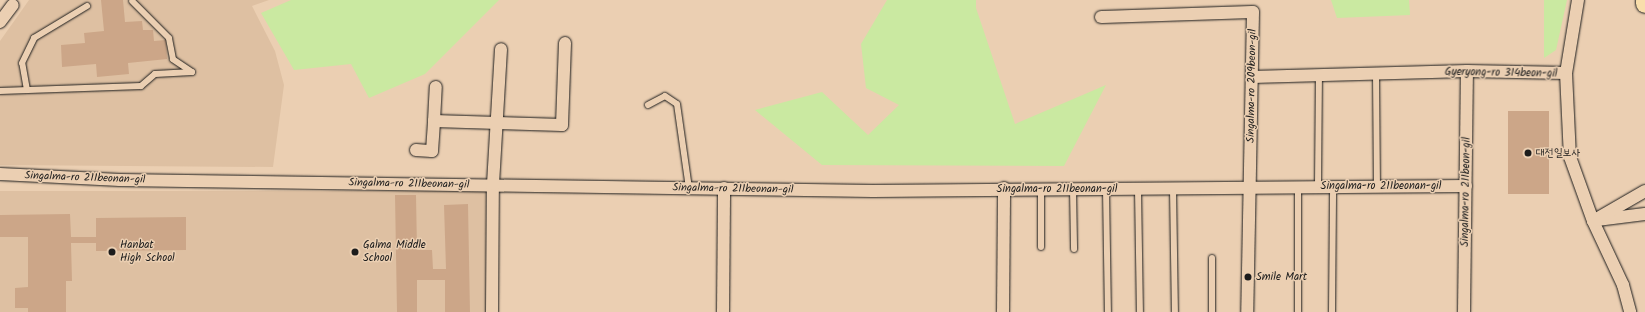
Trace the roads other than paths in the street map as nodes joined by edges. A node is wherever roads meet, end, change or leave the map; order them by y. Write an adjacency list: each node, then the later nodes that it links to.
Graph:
1 (1578, 0): 10 (street)
2 (132, 1): 15 (lane)
3 (15, 2): 6 (street)
4 (87, 6): 15 (lane)
5 (1101, 17): 13 (street, Singalma-ro 209beon-gil)
6 (0, 22)
7 (564, 43): 19 (street)
8 (501, 50): 19 (street)
9 (1467, 71): 10 (street, Gyeryong-ro 314beon-gil); 11 (street, Gyeryong-ro 314beon-gil); 26 (street, Singalma-ro 211beon-gil)
10 (1566, 73): 39 (street, Gyeryong-ro 314beon-gil)
11 (1376, 74): 12 (street, Gyeryong-ro 314beon-gil); 25 (lane)
12 (1319, 76): 13 (street, Gyeryong-ro 314beon-gil); 23 (lane)
13 (1252, 77): 36 (street, Singalma-ro 209beon-gil)
14 (436, 87): 18 (street)
15 (27, 90): 16 (lane)
16 (0, 91)
17 (648, 105): 28 (lane)
18 (434, 121): 19 (street); 20 (street)
19 (498, 124): 22 (street)
20 (416, 150)
21 (0, 174): 22 (street, Singalma-ro 211beonan-gil)
22 (493, 184): 28 (street, Singalma-ro 211beonan-gil); 43 (street)
23 (1318, 186): 24 (street, Singalma-ro 211beonan-gil); 27 (street, Singalma-ro 211beonan-gil)
24 (1333, 186): 25 (street, Singalma-ro 211beonan-gil); 52 (lane)
25 (1377, 186): 26 (street, Singalma-ro 211beonan-gil)
26 (1466, 186): 53 (street, Singalma-ro 211beon-gil)
27 (1298, 187): 36 (street, Singalma-ro 211beonan-gil); 51 (lane)
28 (689, 188): 29 (street, Singalma-ro 211beonan-gil)
29 (724, 188): 30 (street, Singalma-ro 211beonan-gil); 44 (street)
30 (1004, 188): 31 (street, Singalma-ro 211beonan-gil); 45 (street)
31 (1041, 188): 32 (street, Singalma-ro 211beonan-gil); 40 (lane)
32 (1073, 189): 33 (street, Singalma-ro 211beonan-gil); 41 (lane)
33 (1106, 189): 34 (street, Singalma-ro 211beonan-gil); 46 (lane)
34 (1138, 189): 35 (street, Singalma-ro 211beonan-gil); 47 (lane)
35 (1173, 189): 36 (street, Singalma-ro 211beonan-gil); 48 (lane)
36 (1250, 189): 50 (street, Singalma-ro 209beon-gil)
37 (1645, 191): 39 (street)
38 (1645, 214): 39 (street)
39 (1593, 221): 54 (street, Gyeryong-ro 314beon-gil)
40 (1041, 247)
41 (1074, 249)
42 (1212, 258): 49 (lane)
43 (492, 312)
44 (723, 312)
45 (1003, 312)
46 (1108, 312)
47 (1140, 312)
48 (1175, 312)
49 (1212, 312)
50 (1247, 312)
51 (1298, 312)
52 (1332, 312)
53 (1464, 312)
54 (1630, 312)

